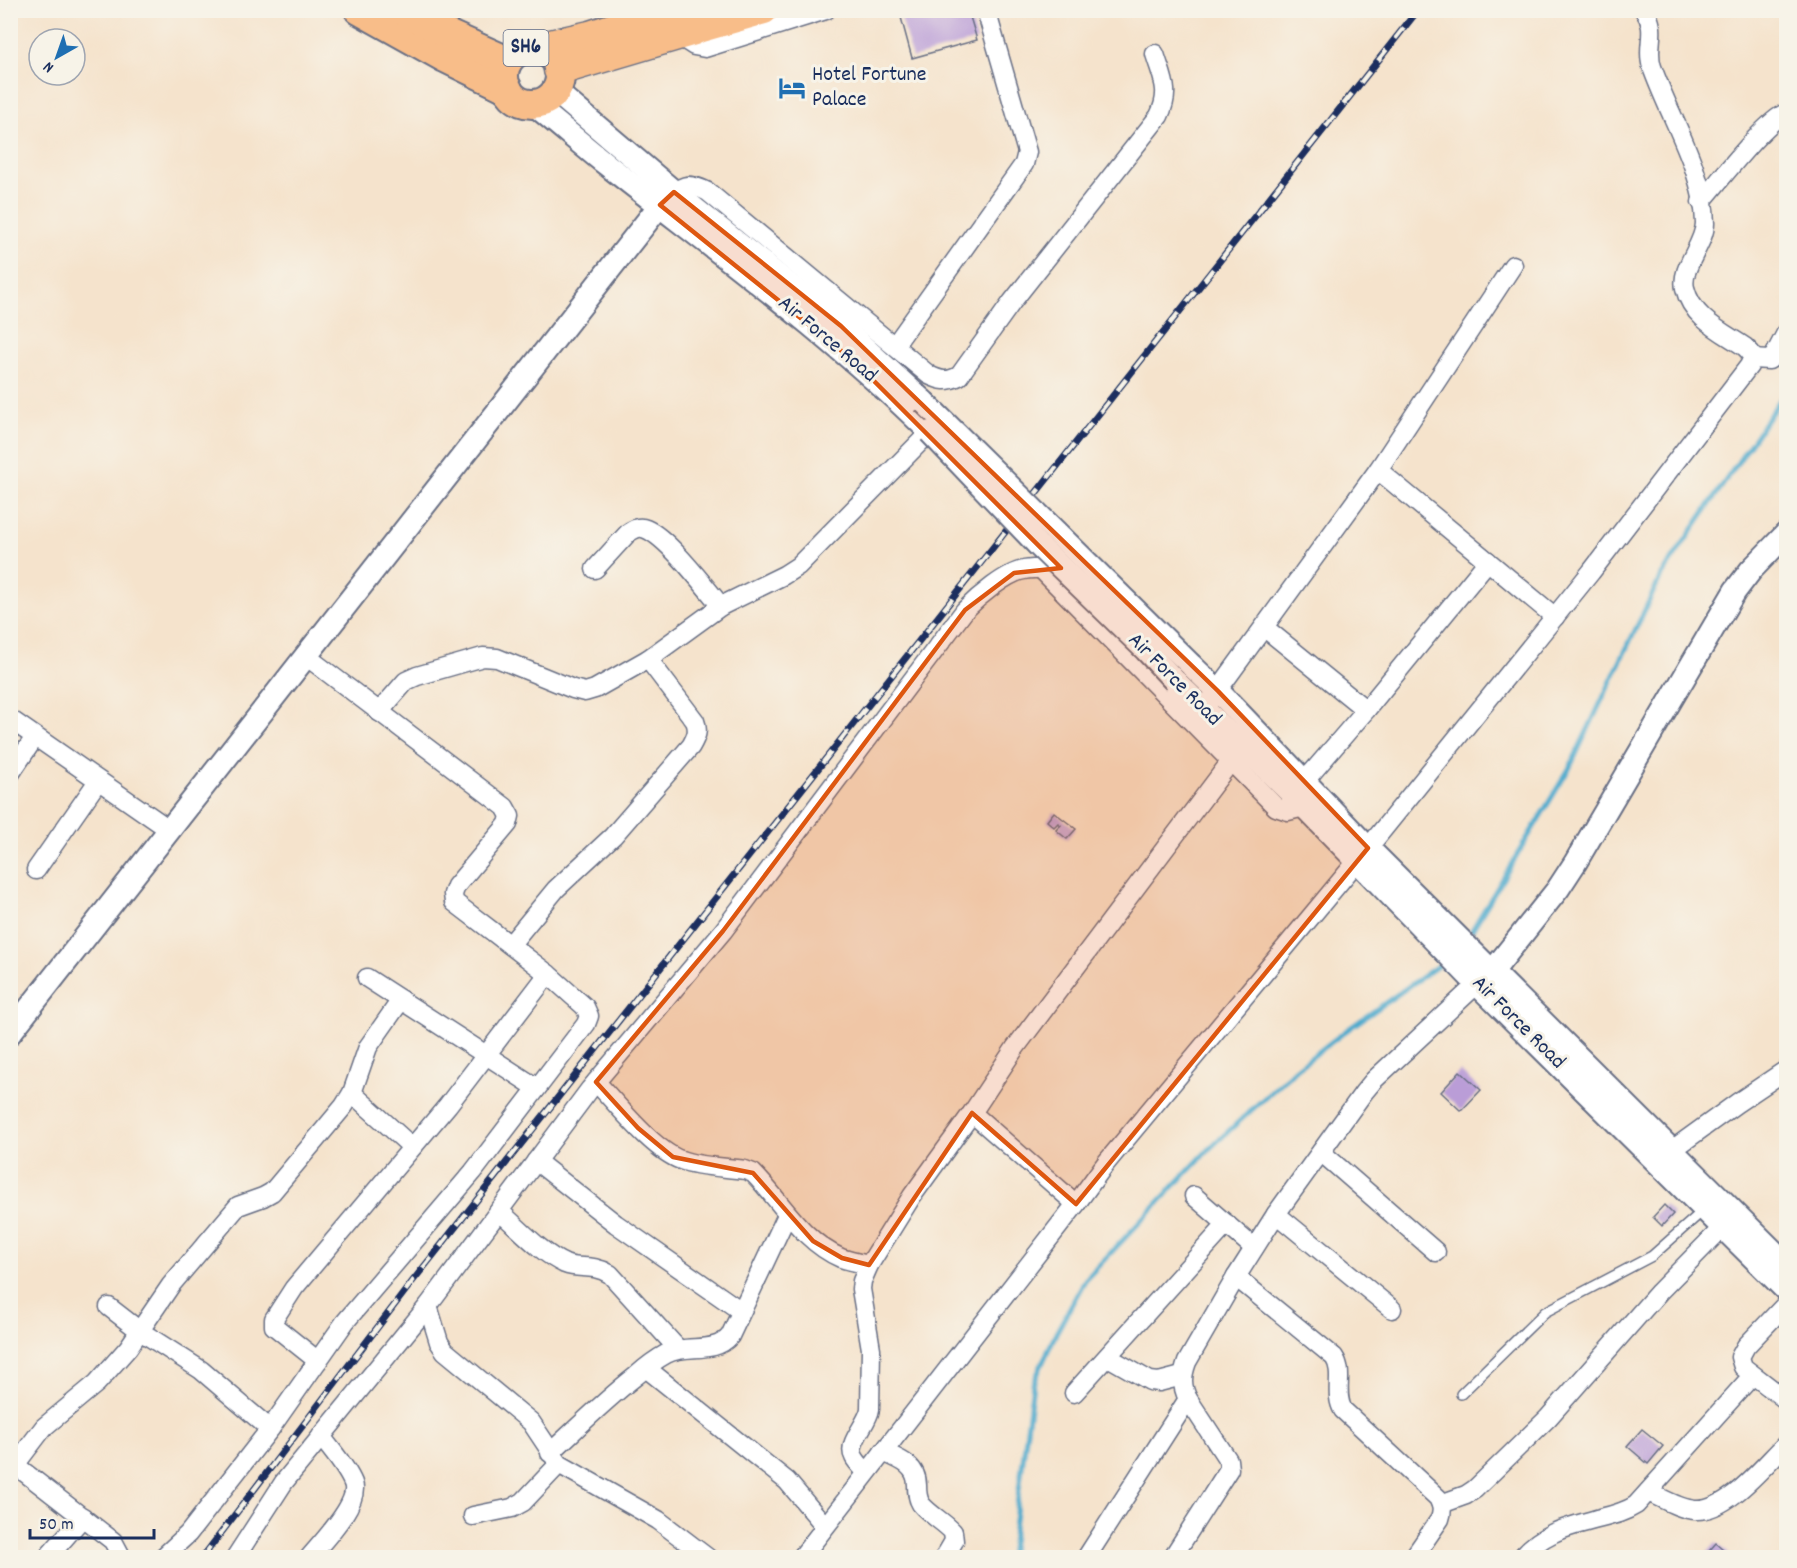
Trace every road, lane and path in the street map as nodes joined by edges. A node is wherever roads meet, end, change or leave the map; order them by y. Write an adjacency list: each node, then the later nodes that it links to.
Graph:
1 (359, 10): 12 (main road, SH6)
2 (402, 10): 10 (main road, SH6)
3 (764, 10): 7 (main road, SH6)
4 (826, 10): 7 (street)
5 (986, 10): 18 (street)
6 (1644, 10): 15 (street)
7 (675, 20): 8 (highway, SH6); 11 (highway, SH6)
8 (537, 48): 10 (main road, SH6); 11 (main road, SH6)
9 (1155, 54): 18 (street)
10 (508, 61): 12 (main road, SH6)
11 (549, 88): 12 (main road, SH6); 14 (street, Air Force Road)
12 (508, 89)
13 (1786, 113): 15 (street)
14 (667, 199): 18 (street); 20 (street, Air Force Road); 29 (street); 31 (street, Air Force Road, bridge)
15 (1701, 202): 19 (street)
16 (1513, 265): 21 (street)
17 (1786, 333): 19 (street)
18 (895, 345)
19 (1752, 359): 27 (street)
20 (930, 432): 25 (street, Air Force Road, bridge); 26 (street)
21 (1378, 470): 23 (street); 28 (street)
22 (1786, 534): 48 (street)
23 (1488, 561): 27 (street); 34 (street)
24 (595, 569): 26 (street)
25 (1052, 569): 31 (street, Air Force Road, bridge); 38 (street); 53 (street)
26 (721, 606): 30 (street)
27 (1555, 617): 43 (street)
28 (1265, 628): 32 (street); 34 (street)
29 (306, 656): 35 (street); 42 (street)
30 (648, 658): 35 (street); 45 (street)
31 (1183, 673): 32 (street, Air Force Road); 33 (street, Air Force Road)
32 (1218, 691): 33 (street); 41 (street, Air Force Road)
33 (1203, 710): 41 (street, Air Force Road)
34 (1366, 710): 41 (street)
35 (379, 712): 45 (street)
36 (10, 719): 37 (street)
37 (35, 737): 39 (street); 40 (street)
38 (1231, 761): 41 (street); 56 (street)
39 (10, 774)
40 (98, 781): 42 (street); 44 (street)
41 (1301, 795): 43 (street, Air Force Road)
42 (170, 830): 50 (street)
43 (1362, 854): 48 (street, Air Force Road); 62 (street)
44 (36, 870)
45 (510, 945): 46 (street)
46 (548, 974): 51 (street); 54 (street)
47 (367, 978): 49 (street)
48 (1485, 978): 58 (street, Air Force Road); 59 (street); 63 (street, Air Force Road)
49 (401, 1000): 51 (street); 55 (street)
50 (10, 1033)
51 (486, 1053): 54 (street); 57 (street)
52 (1786, 1070): 58 (street)
53 (596, 1082): 60 (street); 66 (street)
54 (537, 1088): 83 (street)
55 (352, 1093): 57 (street); 80 (street)
56 (972, 1113): 62 (street); 72 (street)
57 (412, 1147): 83 (street)
58 (1672, 1150): 71 (street, Air Force Road)
59 (1321, 1152): 65 (street); 70 (street)
60 (536, 1161): 64 (street); 79 (street)
61 (1194, 1197): 67 (street)
62 (1076, 1204): 94 (street)
63 (1705, 1209): 68 (street, Air Force Road); 88 (lane)
64 (499, 1211): 76 (street); 81 (street)
65 (1276, 1214): 69 (street); 78 (street)
66 (787, 1215): 72 (street); 79 (street)
67 (1227, 1224): 69 (street); 82 (street)
68 (1723, 1227): 74 (street, Air Force Road); 99 (street)
69 (1254, 1248): 73 (street)
70 (1436, 1252)
71 (1786, 1264)
72 (869, 1265): 97 (street)
73 (1236, 1277): 85 (street); 99 (street)
74 (1786, 1290)
75 (1786, 1304): 86 (street)
76 (428, 1306): 92 (street); 95 (street)
77 (109, 1307): 80 (street)
78 (1392, 1309)
79 (741, 1311): 81 (street)
80 (140, 1331): 91 (street); 96 (street)
81 (678, 1349): 84 (street)
82 (1108, 1357): 85 (street); 87 (street)
83 (318, 1361): 91 (street)
84 (646, 1368): 95 (street); 102 (street)
85 (1182, 1376): 89 (street)
86 (1752, 1376): 90 (street); 98 (street)
87 (1074, 1393)
88 (1461, 1394)
89 (1188, 1399): 111 (street); 112 (street)
90 (1786, 1400)
91 (270, 1429): 105 (street)
92 (321, 1436): 106 (street); 107 (street)
93 (1786, 1444): 98 (street)
94 (882, 1452): 97 (street); 110 (street)
95 (554, 1459): 100 (street); 108 (street)
96 (13, 1463): 101 (street)
97 (866, 1472): 102 (street)
98 (1648, 1492): 114 (street)
99 (1442, 1504): 113 (street)
100 (473, 1516)
101 (83, 1517): 103 (street); 104 (street)
102 (825, 1526): 109 (street)
103 (47, 1557)
104 (122, 1557)
105 (162, 1557)
106 (235, 1557)
107 (309, 1557)
108 (708, 1557)
109 (801, 1557)
110 (944, 1557)
111 (1086, 1557)
112 (1172, 1557)
113 (1413, 1557)
114 (1521, 1557)

